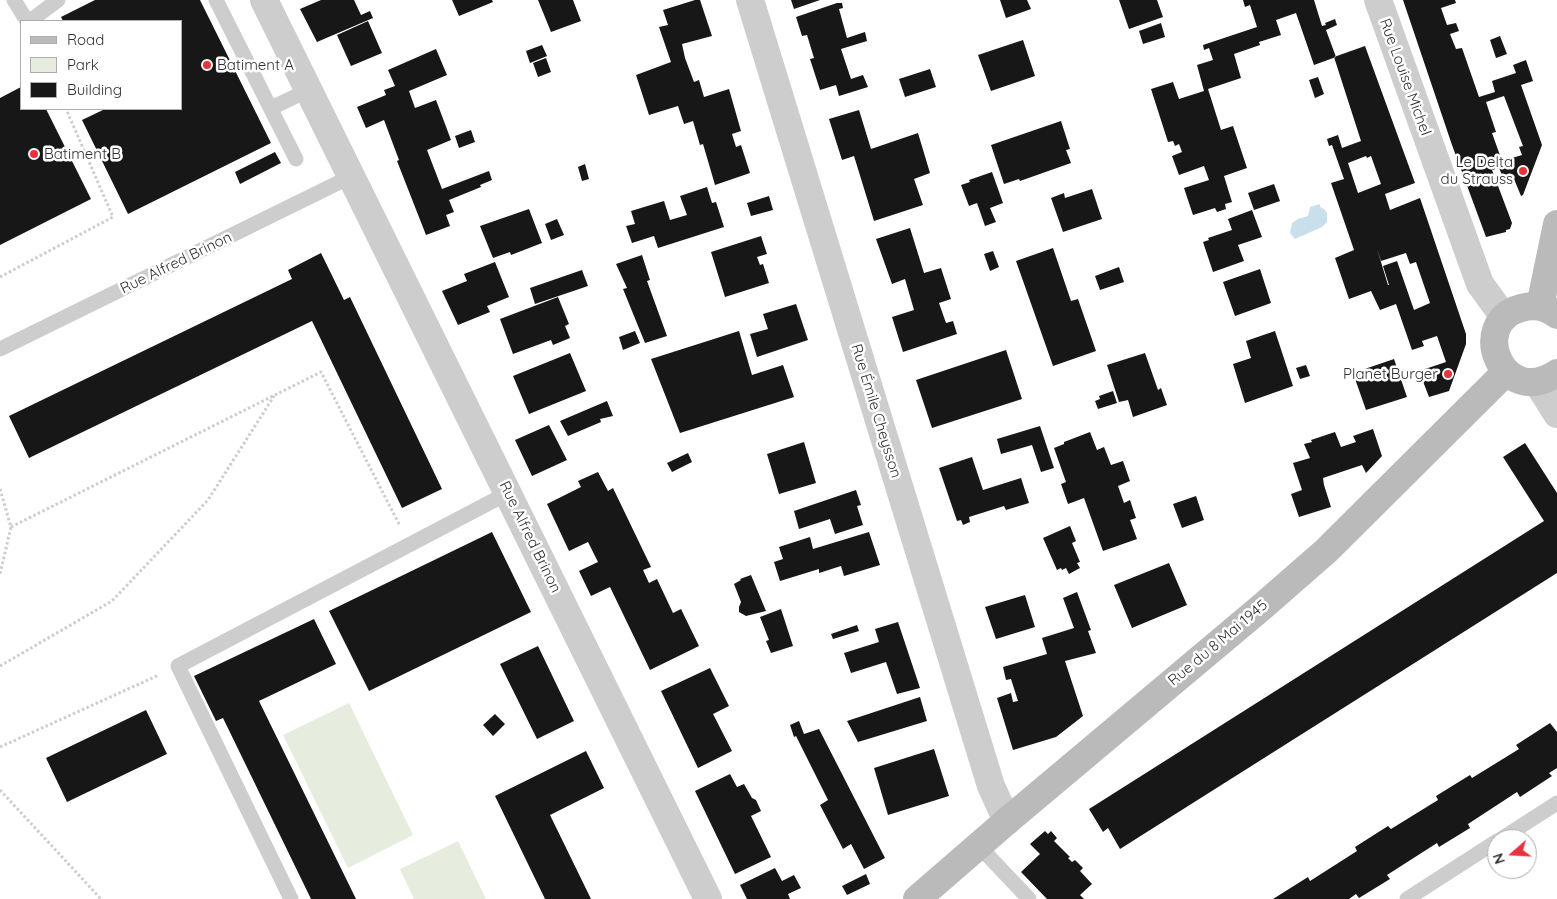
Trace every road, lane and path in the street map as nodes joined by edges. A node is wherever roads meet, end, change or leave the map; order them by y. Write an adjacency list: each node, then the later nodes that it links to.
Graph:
1 (14, 0): 7 (lane)
2 (58, 0): 8 (lane)
3 (216, 0): 10 (lane)
4 (264, 0): 9 (street, Rue Alfred Brinon)
5 (750, 0): 33 (street, Rue Émile Cheysson)
6 (1378, 0): 17 (street, Rue Louise Michel)
7 (27, 20)
8 (29, 20)
9 (309, 90): 10 (lane); 13 (street, Rue Alfred Brinon)
10 (271, 108): 12 (lane)
11 (66, 110): 15 (path)
12 (296, 159)
13 (352, 176): 18 (lane, Rue Alfred Brinon); 24 (street, Rue Alfred Brinon)
14 (1557, 224): 16 (street)
15 (0, 277)
16 (1548, 310): 17 (street)
17 (1504, 317): 19 (street)
18 (0, 349)
19 (1506, 372): 20 (street); 33 (street, Rue du 8 Mai 1945)
20 (1547, 378): 22 (street)
21 (274, 395): 25 (path); 26 (path); 28 (path)
22 (1557, 414)
23 (0, 489): 25 (path)
24 (508, 493): 26 (lane); 39 (street, Rue Alfred Brinon)
25 (11, 527): 27 (path)
26 (410, 545): 29 (lane)
27 (0, 574)
28 (0, 666)
29 (178, 666): 30 (path); 38 (lane)
30 (0, 747)
31 (0, 790): 37 (path)
32 (1557, 803): 34 (lane)
33 (1007, 821): 35 (street, Rue du 8 Mai 1945)
34 (1517, 829)
35 (980, 846): 40 (street, Rue du 8 Mai 1945); 41 (lane)
36 (1487, 847): 42 (lane)
37 (101, 899)
38 (291, 899)
39 (708, 899)
40 (917, 899)
41 (1029, 899)
42 (1406, 899)

